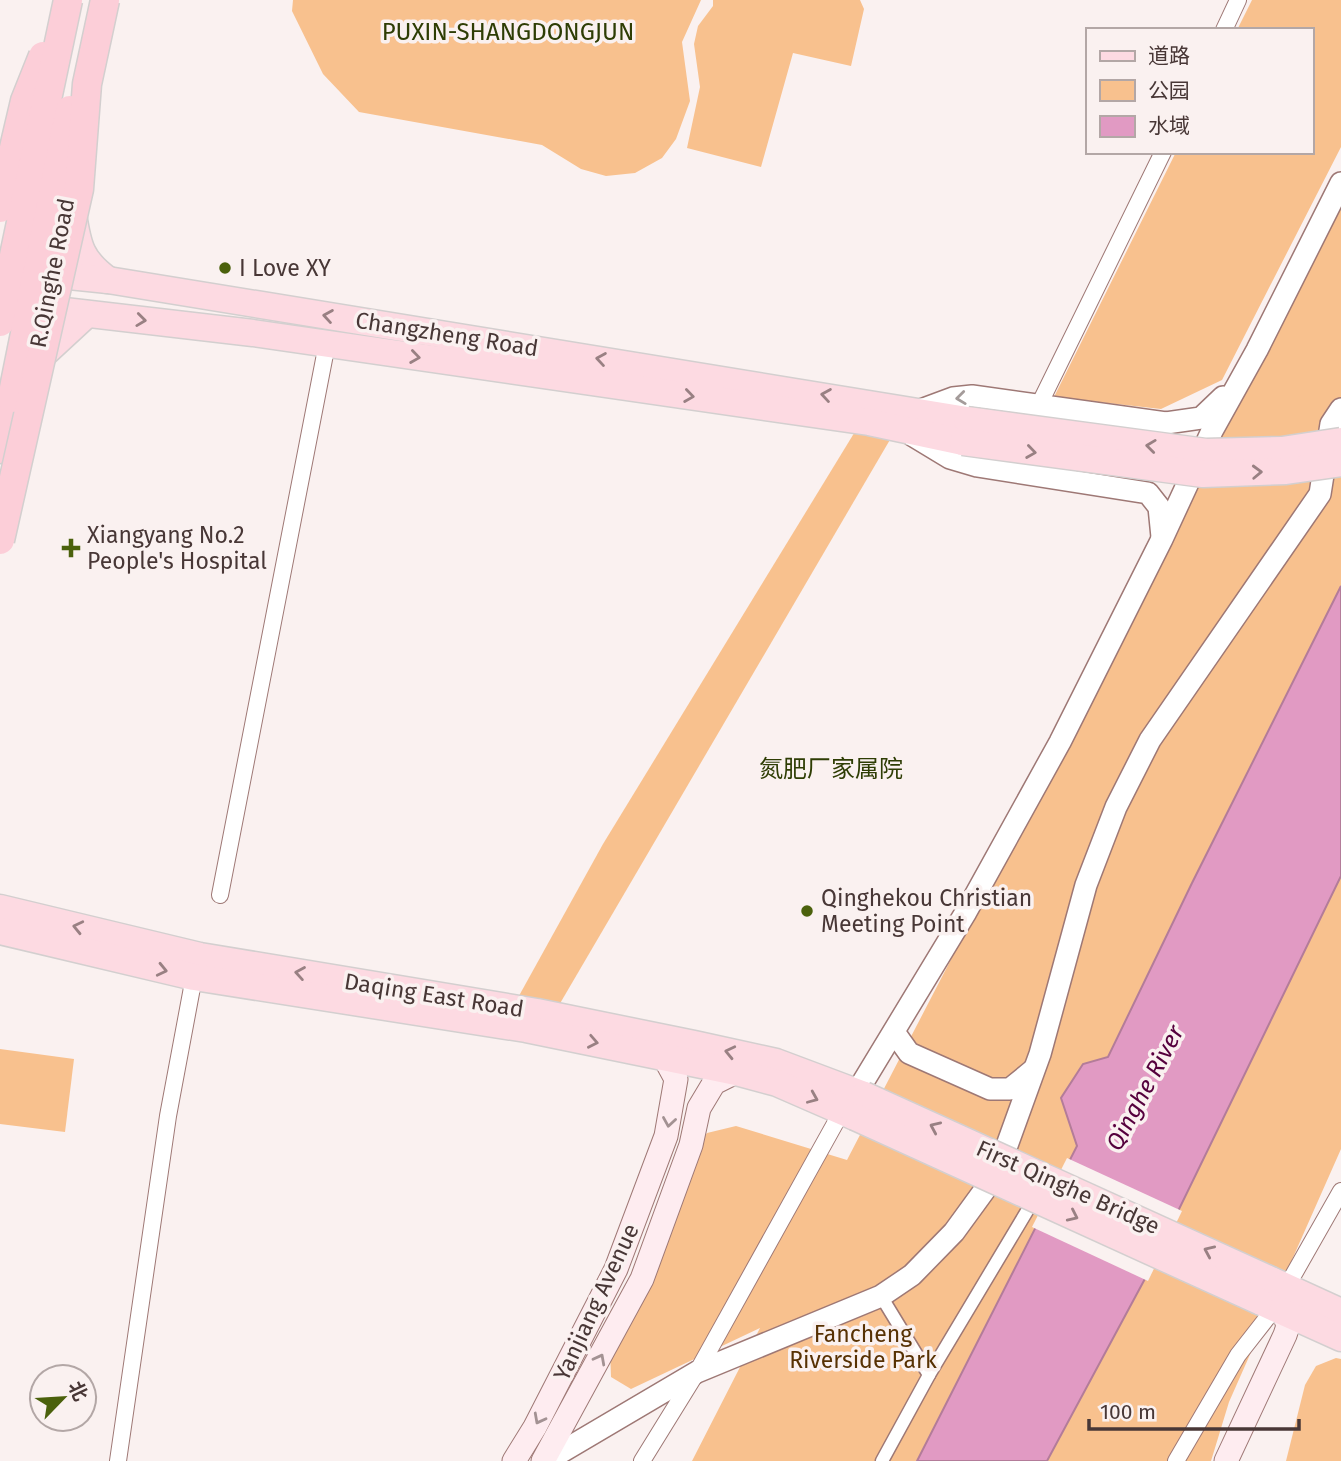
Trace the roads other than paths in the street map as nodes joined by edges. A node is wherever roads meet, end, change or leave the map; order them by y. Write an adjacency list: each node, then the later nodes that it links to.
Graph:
1 (55, 0): 9 (main road)
2 (60, 0): 12 (highway, bridge)
3 (68, 0): 19 (highway, bridge)
4 (94, 0): 30 (highway, bridge)
5 (107, 0): 11 (main road, R.Qinghe Road); 35 (highway, bridge)
6 (1238, 0): 7 (street)
7 (1225, 28)
8 (1162, 154): 23 (street)
9 (20, 173): 12 (main road); 13 (main road)
10 (1341, 183): 22 (street)
11 (69, 189): 14 (main road, R.Qinghe Road); 15 (main road)
12 (0, 210)
13 (1, 271): 14 (main road, Changzheng Road)
14 (53, 274): 15 (main road, Changzheng Road); 17 (main road, R.Qinghe Road)
15 (108, 280): 25 (main road, Changzheng Road, one-way to 15)
16 (0, 303): 17 (main road, Changzheng Road)
17 (46, 309): 18 (main road, Changzheng Road); 21 (main road, R.Qinghe Road)
18 (88, 314): 20 (main road, Changzheng Road, one-way to 20); 21 (main road)
19 (0, 322)
20 (327, 344): 25 (main road, Changzheng Road, one-way to 25); 37 (street)
21 (34, 363): 36 (main road, R.Qinghe Road)
22 (1236, 386): 26 (street); 28 (street)
23 (1039, 405): 25 (street, one-way to 25); 26 (street)
24 (1341, 409): 45 (street)
25 (905, 415): 27 (main road); 32 (street)
26 (1166, 423): 28 (street)
27 (965, 431): 29 (main road, one-way to 27, bridge); 31 (main road, one-way to 31, bridge)
28 (1212, 431): 33 (street)
29 (1341, 441)
30 (0, 449)
31 (1341, 463)
32 (1147, 494): 33 (street); 34 (street)
33 (1181, 499): 34 (street)
34 (1162, 539): 41 (street)
35 (0, 540)
36 (0, 547)
37 (220, 895)
38 (0, 908): 47 (main road, Daqing East Road, one-way to 38)
39 (0, 931): 40 (main road, Daqing East Road, one-way to 40)
40 (194, 977): 43 (main road, Daqing East Road, one-way to 43); 57 (street)
41 (894, 1032): 42 (street); 44 (street)
42 (909, 1053): 44 (street); 45 (street)
43 (664, 1057): 46 (main road, Daqing East Road); 58 (main road, Yanjiang Avenue, one-way to 58)
44 (879, 1059): 47 (street)
45 (1035, 1067): 48 (street)
46 (736, 1072): 47 (main road, Daqing East Road, one-way to 47); 59 (main road, Yanjiang Avenue, one-way to 46)
47 (855, 1104): 51 (main road, First Qinghe Bridge, bridge); 55 (street)
48 (997, 1172): 50 (street); 56 (street)
49 (1341, 1191): 51 (street)
50 (881, 1296): 55 (street); 56 (street)
51 (1275, 1298): 52 (main road); 53 (main road); 62 (street); 63 (main road)
52 (1341, 1312)
53 (1315, 1328): 54 (main road); 64 (main road)
54 (1341, 1338)
55 (697, 1372): 59 (street); 60 (street)
56 (929, 1375): 61 (street)
57 (118, 1461)
58 (514, 1461)
59 (544, 1461)
60 (642, 1461)
61 (882, 1461)
62 (1175, 1461)
63 (1226, 1461)
64 (1240, 1461)

